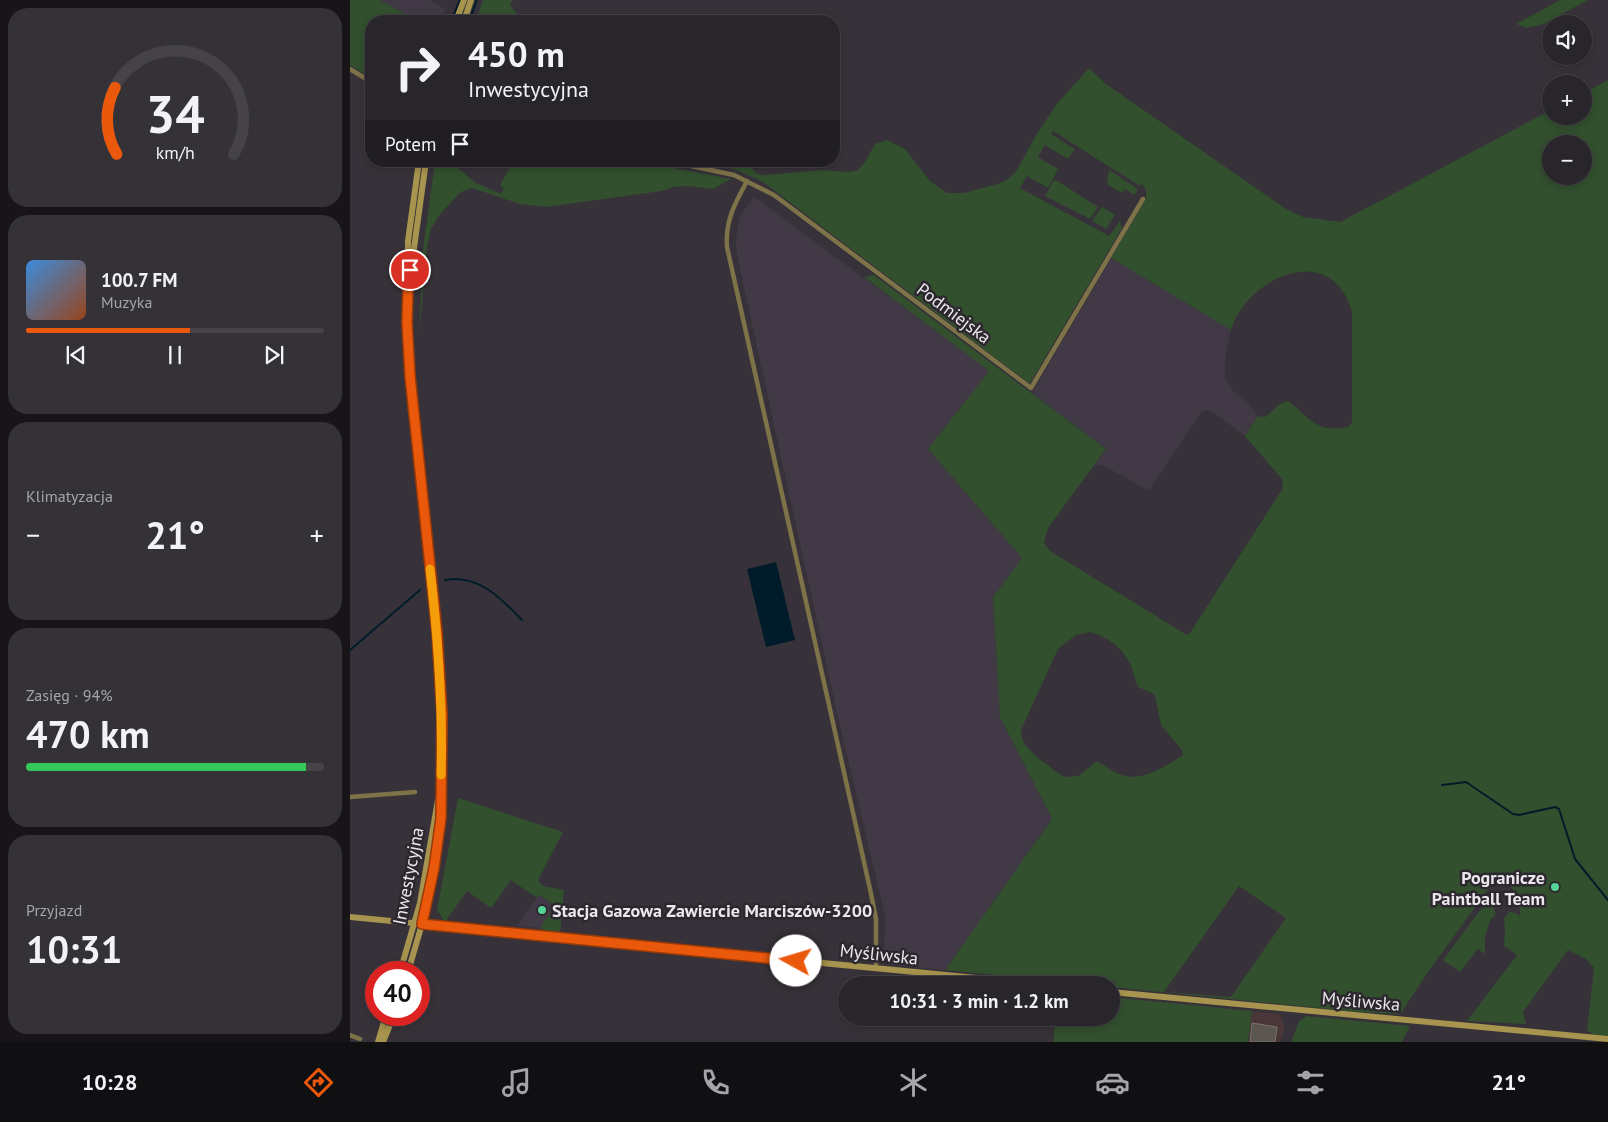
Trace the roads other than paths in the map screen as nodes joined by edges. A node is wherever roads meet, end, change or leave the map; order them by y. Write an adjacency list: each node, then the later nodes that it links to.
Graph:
1 (464, 0): 3 (street)
2 (471, 0): 4 (street)
3 (458, 15)
4 (466, 15)
5 (350, 68): 6 (street)
6 (365, 78)
7 (418, 167): 12 (street, Inwestycyjna)
8 (425, 167): 12 (street, Inwestycyjna)
9 (696, 167): 10 (street, Podmiejska)
10 (747, 181): 11 (street, Podmiejska); 19 (street)
11 (1143, 199)
12 (408, 288): 16 (street, Inwestycyjna)
13 (415, 792): 14 (street)
14 (350, 797)
15 (350, 916): 16 (street, Myśliwska)
16 (419, 924): 17 (street, Inwestycyjna); 18 (street, Inwestycyjna); 19 (street, Myśliwska)
17 (404, 961)
18 (411, 961)
19 (876, 968): 20 (street, Myśliwska)
20 (957, 976)
21 (1120, 993): 26 (street, Myśliwska)
22 (383, 1026): 27 (street)
23 (390, 1026): 28 (street)
24 (350, 1035): 25 (street)
25 (360, 1038)
26 (1608, 1039)
27 (378, 1042)
28 (383, 1042)

